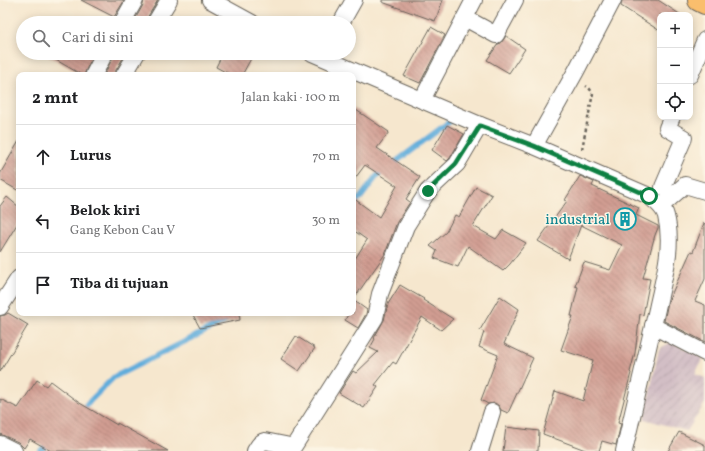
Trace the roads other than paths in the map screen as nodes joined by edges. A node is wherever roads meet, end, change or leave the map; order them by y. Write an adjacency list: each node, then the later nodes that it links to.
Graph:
1 (135, 0): 10 (street)
2 (169, 0): 11 (street)
3 (210, 0): 12 (street)
4 (354, 0): 13 (street)
5 (474, 0): 14 (street)
6 (515, 0): 14 (street)
7 (613, 0): 25 (street)
8 (699, 0): 9 (highway)
9 (705, 3)
10 (126, 16)
11 (159, 16)
12 (239, 16)
13 (345, 16)
14 (465, 18): 22 (street)
15 (705, 40): 19 (street)
16 (101, 60): 20 (street)
17 (133, 60): 21 (street)
18 (331, 60): 22 (street)
19 (693, 68)
20 (95, 72)
21 (126, 72)
22 (422, 100): 24 (street)
23 (671, 120): 26 (street)
24 (480, 126): 25 (street); 36 (street)
25 (534, 146): 28 (street)
26 (663, 187)
27 (705, 190): 28 (street)
28 (661, 206): 31 (street)
29 (16, 283): 30 (street)
30 (0, 307)
31 (653, 326): 32 (street); 38 (street)
32 (705, 353)
33 (492, 412): 37 (street)
34 (0, 444): 35 (street)
35 (14, 451)
36 (255, 451)
37 (480, 451)
38 (624, 451)

